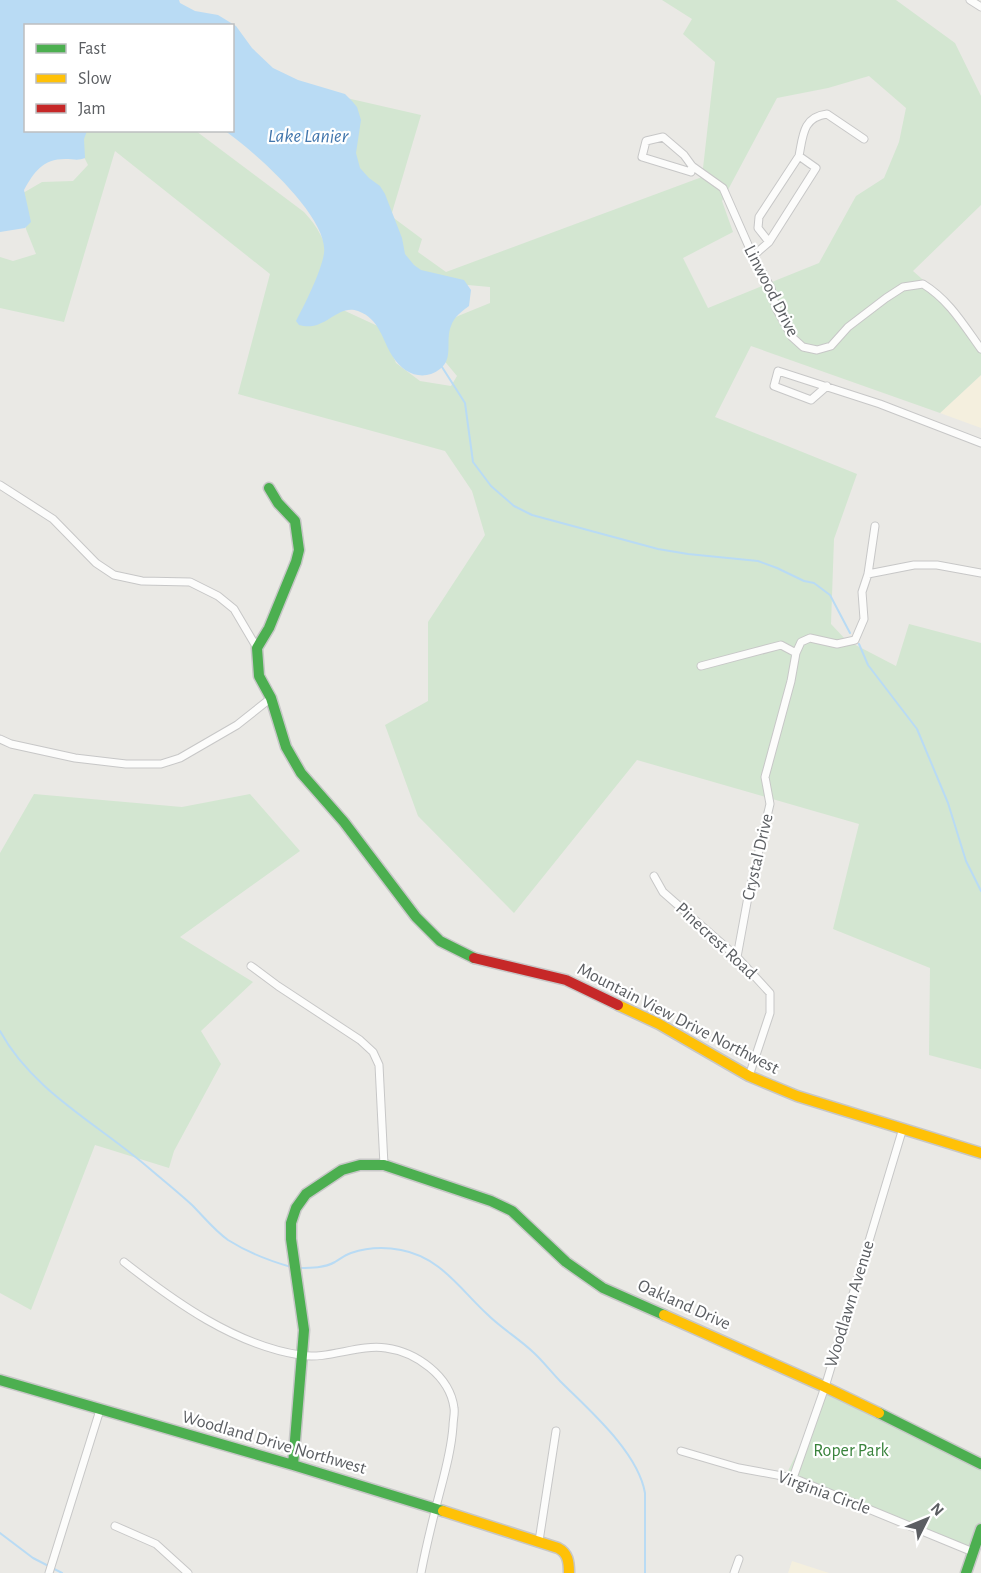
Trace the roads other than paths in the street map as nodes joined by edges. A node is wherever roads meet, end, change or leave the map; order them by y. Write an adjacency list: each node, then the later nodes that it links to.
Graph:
1 (970, 0): 2 (street)
2 (981, 7)
3 (864, 139): 4 (street)
4 (799, 156): 6 (street); 6 (street)
5 (692, 166): 5 (street, Linwood Drive); 7 (street, Linwood Drive)
6 (769, 242): 7 (street)
7 (753, 256): 8 (street, Linwood Drive)
8 (981, 349)
9 (827, 386): 9 (street); 10 (street)
10 (981, 443)
11 (0, 485): 16 (street)
12 (268, 488): 16 (main road)
13 (875, 526): 15 (street)
14 (981, 573): 15 (street)
15 (868, 574): 17 (street)
16 (257, 648): 19 (main road, Mountain View Drive Northwest)
17 (796, 653): 18 (street); 22 (street, Crystal Drive)
18 (701, 666)
19 (271, 698): 20 (street); 24 (main road, Mountain View Drive Northwest)
20 (1, 740)
21 (654, 876): 22 (street, Pinecrest Road)
22 (737, 957): 24 (street, Pinecrest Road)
23 (251, 966): 27 (street)
24 (749, 1076): 25 (main road, Mountain View Drive Northwest)
25 (903, 1128): 26 (main road, Mountain View Drive Northwest); 31 (street, Woodlawn Avenue)
26 (981, 1153)
27 (384, 1165): 29 (main road); 31 (main road, Oakland Drive)
28 (124, 1262): 29 (street)
29 (302, 1356): 36 (main road); 38 (street)
30 (0, 1380): 32 (main road, Woodland Drive Northwest)
31 (825, 1387): 35 (main road, Oakland Drive); 37 (street, Woodlawn Avenue)
32 (100, 1410): 36 (main road, Woodland Drive Northwest); 44 (street)
33 (556, 1431): 41 (street)
34 (681, 1450): 37 (street, Virginia Circle)
35 (981, 1464)
36 (293, 1465): 38 (main road, Woodland Drive Northwest)
37 (793, 1478): 42 (street, Virginia Circle)
38 (436, 1509): 41 (main road, Woodland Drive Northwest); 46 (street)
39 (115, 1526): 45 (street)
40 (981, 1529): 42 (main road)
41 (539, 1541): 47 (main road, Woodland Drive Northwest)
42 (973, 1552): 49 (main road)
43 (739, 1558): 48 (street)
44 (49, 1573)
45 (188, 1573)
46 (421, 1573)
47 (569, 1573)
48 (734, 1573)
49 (966, 1573)

